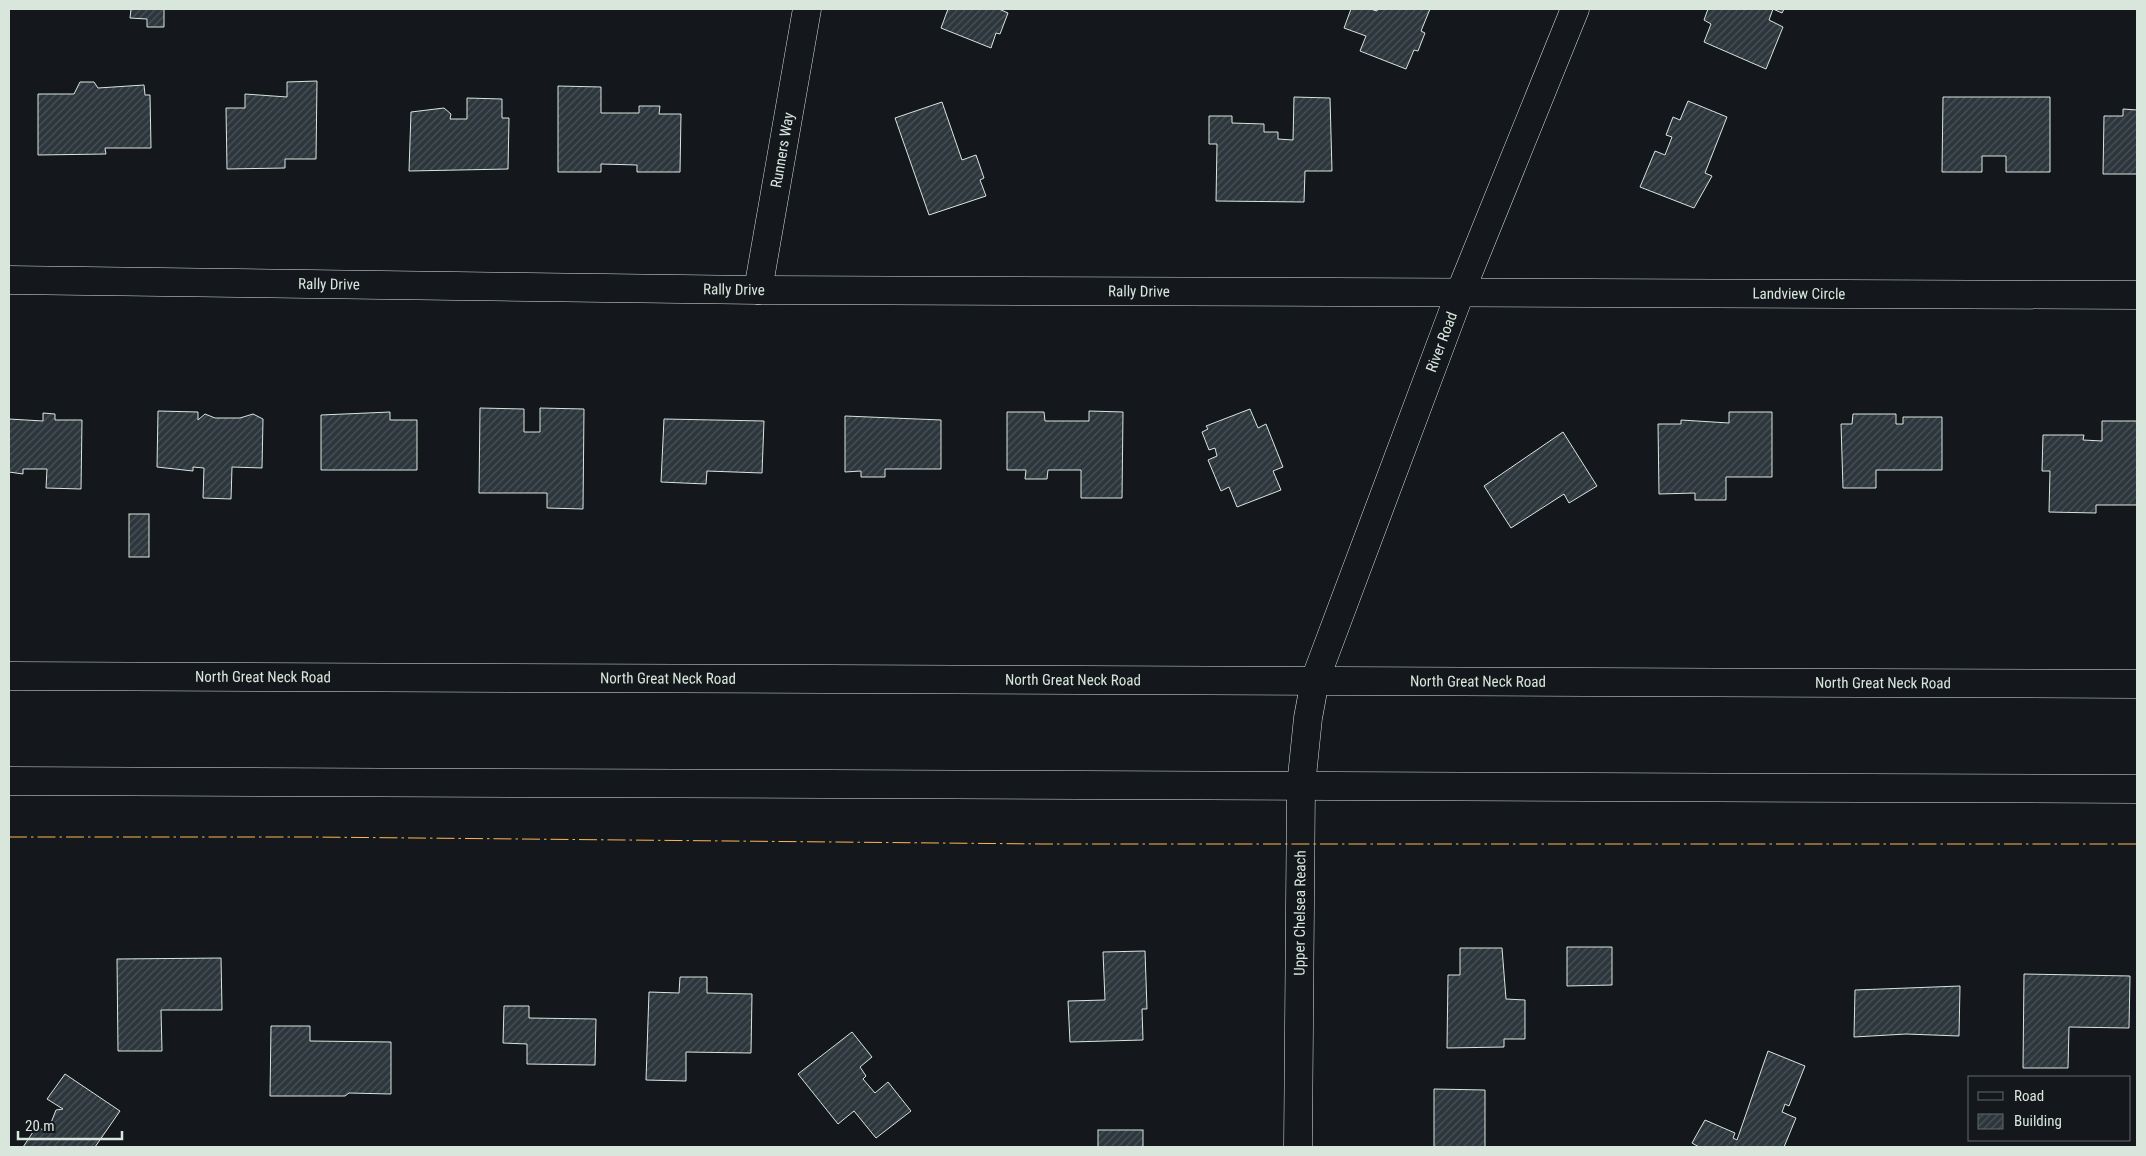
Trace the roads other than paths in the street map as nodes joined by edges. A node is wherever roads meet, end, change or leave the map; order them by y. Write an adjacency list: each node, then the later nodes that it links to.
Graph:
1 (807, 9): 4 (main road, Runners Way)
2 (1575, 9): 5 (main road, River Road)
3 (9, 280): 4 (main road, Rally Drive)
4 (758, 290): 5 (main road, Rally Drive)
5 (1460, 293): 6 (main road, Landview Circle); 8 (main road, River Road)
6 (2137, 295)
7 (9, 676): 8 (main road, North Great Neck Road)
8 (1315, 680): 9 (main road, North Great Neck Road); 11 (main road, Upper Chelsea Reach)
9 (2137, 684)
10 (9, 781): 11 (main road)
11 (1301, 786): 12 (main road); 13 (main road, Upper Chelsea Reach)
12 (2137, 790)
13 (1298, 1147)

